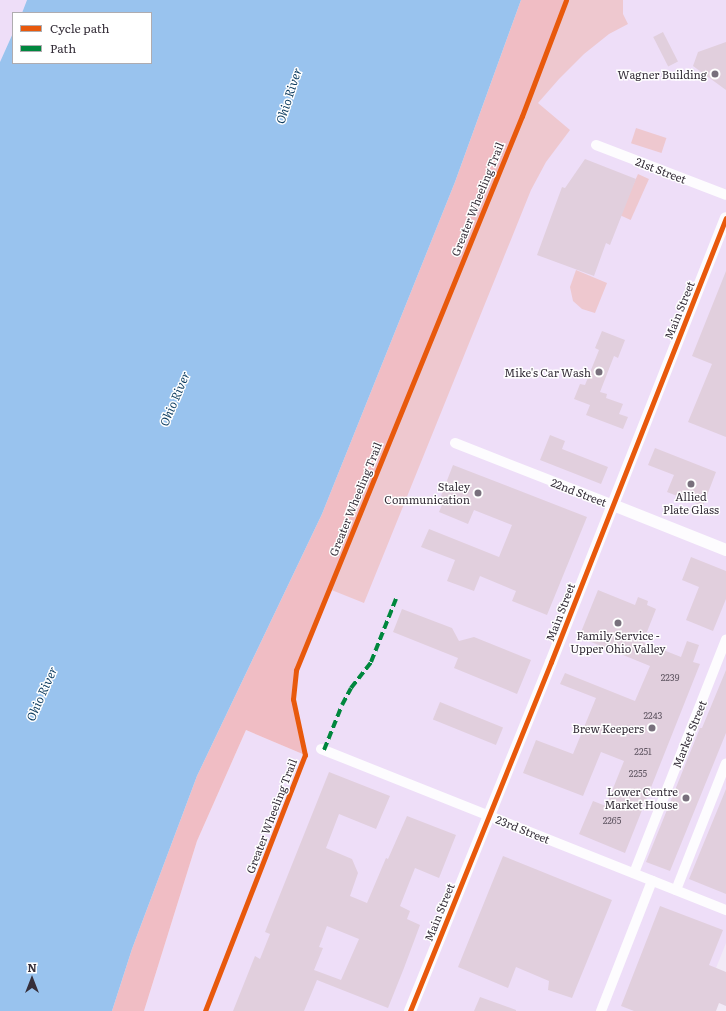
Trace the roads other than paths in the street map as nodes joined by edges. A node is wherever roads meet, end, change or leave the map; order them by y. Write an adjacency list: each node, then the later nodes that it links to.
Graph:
1 (596, 146): 2 (street, 21st Street)
2 (726, 195)
3 (726, 218): 5 (street, Main Street)
4 (455, 443): 5 (street, 22nd Street)
5 (613, 505): 6 (street, 22nd Street); 10 (street, Main Street)
6 (726, 550)
7 (726, 639): 11 (street, Market Street)
8 (321, 749): 10 (street, 23rd Street)
9 (726, 764): 13 (street)
10 (489, 816): 11 (street, 23rd Street); 15 (street, Main Street)
11 (634, 873): 12 (street, 23rd Street)
12 (652, 881): 13 (street, 23rd Street); 16 (street)
13 (676, 890): 14 (street, 23rd Street)
14 (726, 910)
15 (410, 1011)
16 (600, 1011)

